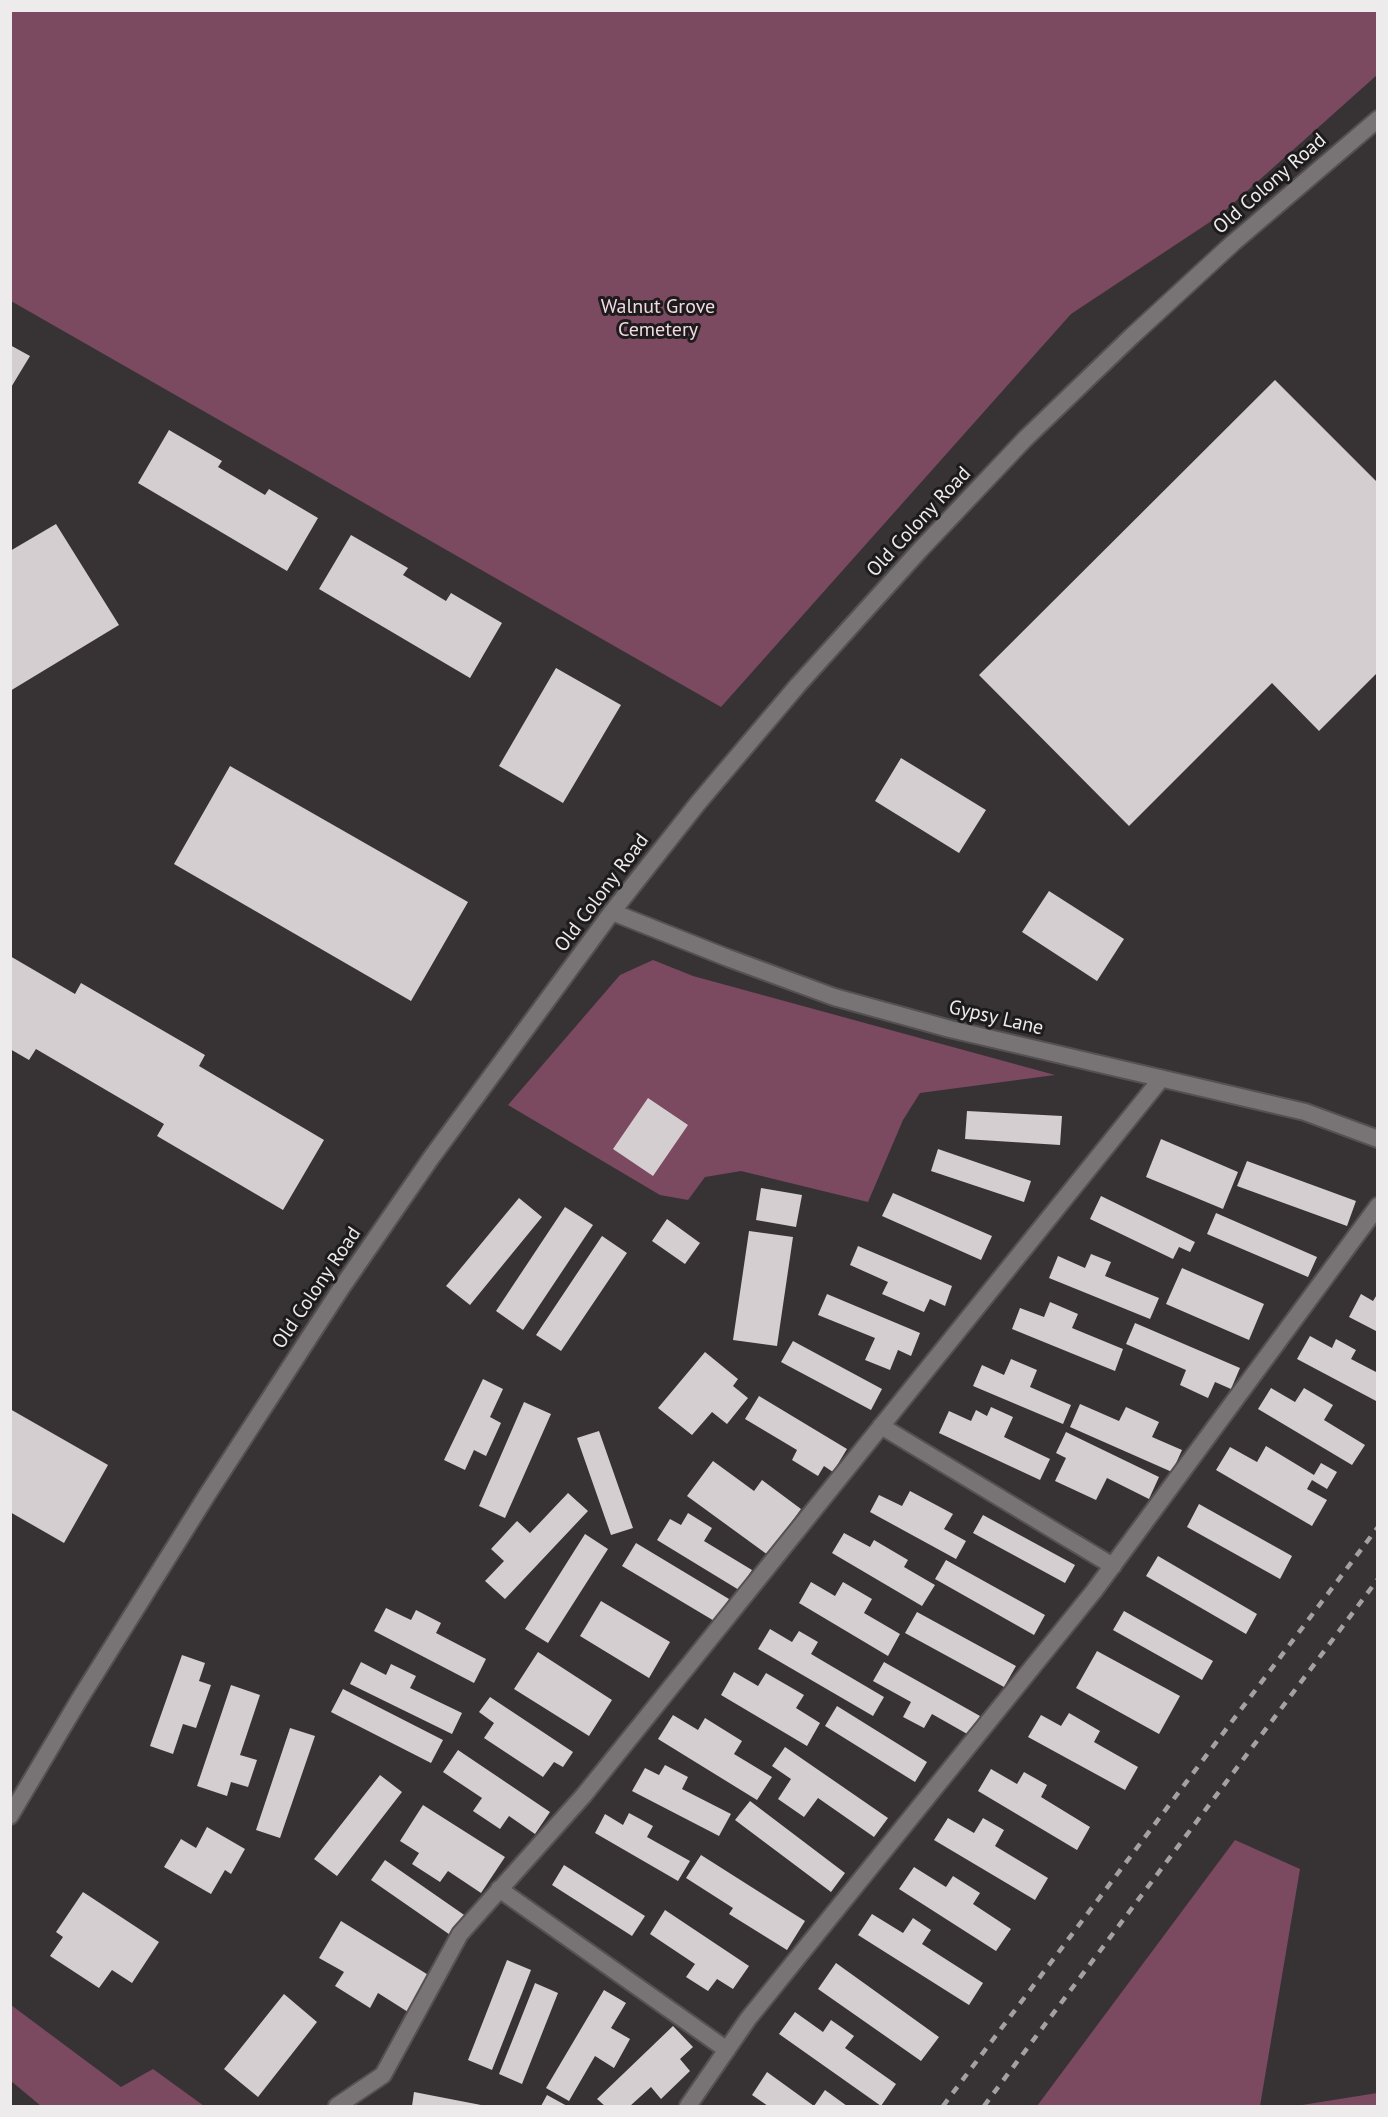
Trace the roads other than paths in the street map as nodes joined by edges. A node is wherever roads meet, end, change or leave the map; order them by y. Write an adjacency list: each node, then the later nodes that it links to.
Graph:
1 (1377, 119): 2 (main road, Old Colony Road)
2 (612, 912): 3 (main road, Gypsy Lane); 8 (main road, Old Colony Road)
3 (1161, 1078): 4 (main road, Gypsy Lane); 6 (main road)
4 (1377, 1139)
5 (1377, 1206): 7 (main road)
6 (881, 1426): 7 (main road); 9 (main road)
7 (1113, 1566): 10 (main road)
8 (10, 1816)
9 (499, 1889): 10 (main road); 11 (main road)
10 (727, 2050): 12 (main road)
11 (337, 2106)
12 (688, 2106)

